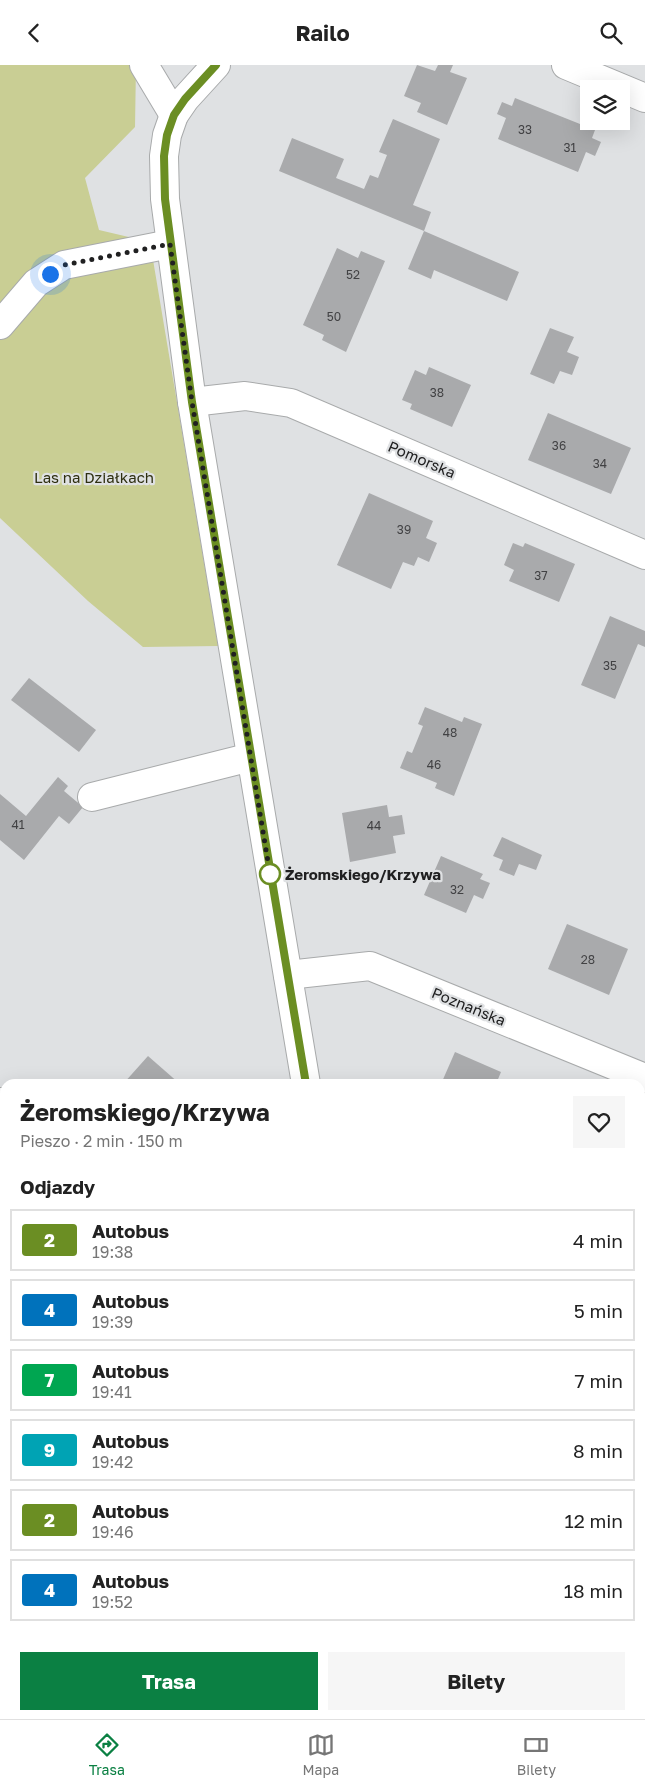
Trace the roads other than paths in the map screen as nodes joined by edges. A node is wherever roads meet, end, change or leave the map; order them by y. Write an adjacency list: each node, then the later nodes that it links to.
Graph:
1 (144, 65): 5 (street)
2 (216, 65): 5 (street)
3 (566, 65): 4 (street)
4 (645, 98)
5 (174, 115): 6 (street)
6 (170, 244): 7 (street); 8 (street)
7 (0, 325)
8 (192, 402): 9 (street, Pomorska); 10 (street)
9 (645, 555)
10 (251, 757): 11 (street); 12 (street)
11 (92, 797)
12 (288, 975): 13 (street, Poznańska); 14 (street)
13 (645, 1078)
14 (305, 1079)

